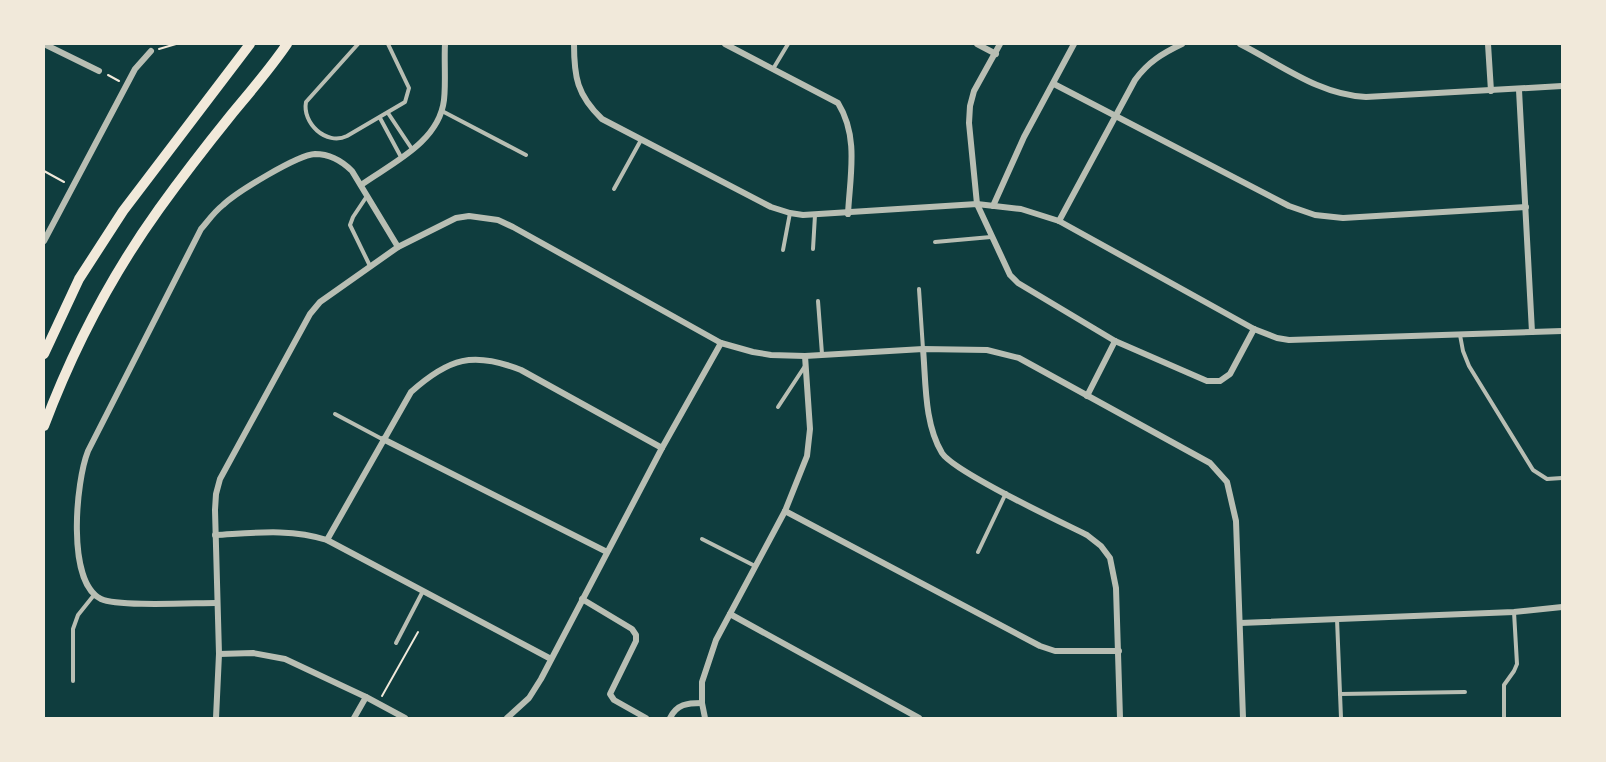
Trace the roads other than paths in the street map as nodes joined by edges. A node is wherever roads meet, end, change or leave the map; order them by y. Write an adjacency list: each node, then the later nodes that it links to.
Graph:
1 (44, 44): 20 (street)
2 (250, 44): 59 (main road)
3 (287, 44): 66 (main road)
4 (358, 44): 28 (lane)
5 (388, 44): 26 (lane)
6 (445, 44): 25 (street)
7 (574, 44): 29 (street)
8 (725, 44): 19 (street)
9 (788, 44): 19 (lane)
10 (977, 44): 18 (street)
11 (1000, 44): 18 (street)
12 (1074, 44): 21 (street)
13 (1182, 44): 27 (street)
14 (1240, 44): 16 (street)
15 (1488, 44): 24 (street)
16 (1254, 47): 24 (street)
17 (151, 51): 44 (street)
18 (996, 54): 36 (street)
19 (773, 69): 40 (street)
20 (99, 71)
21 (1054, 84): 27 (street); 37 (street)
22 (1563, 86): 23 (street)
23 (1519, 90): 24 (street); 38 (street)
24 (1491, 91)
25 (442, 111): 30 (street); 31 (lane)
26 (388, 113): 28 (lane); 30 (lane)
27 (1116, 116): 38 (street); 42 (street)
28 (380, 118): 32 (lane)
29 (641, 140): 34 (lane); 39 (street)
30 (412, 149): 32 (street)
31 (526, 154)
32 (401, 157): 33 (street)
33 (361, 185): 35 (street); 79 (street)
34 (614, 189)
35 (367, 195): 46 (street); 49 (lane)
36 (977, 204): 37 (street); 40 (street); 43 (street)
37 (993, 207): 42 (street)
38 (1526, 207): 54 (street)
39 (790, 213): 41 (street); 48 (lane)
40 (848, 214): 41 (street)
41 (815, 215): 47 (lane)
42 (1059, 221): 52 (street)
43 (990, 237): 45 (lane); 56 (street)
44 (44, 241)
45 (935, 242)
46 (398, 247): 49 (street); 57 (street)
47 (813, 249)
48 (783, 250)
49 (370, 266): 72 (street)
50 (919, 289): 58 (lane)
51 (818, 301): 60 (lane)
52 (1254, 329): 55 (street); 56 (street)
53 (1563, 331): 54 (street)
54 (1532, 332): 55 (street)
55 (1460, 335): 69 (lane)
56 (1114, 341): 63 (street)
57 (721, 343): 61 (street); 68 (street)
58 (923, 349): 60 (street); 63 (street); 70 (street)
59 (44, 354)
60 (822, 354): 61 (street)
61 (805, 356): 62 (street)
62 (805, 365): 64 (lane); 71 (street)
63 (1087, 396): 86 (street)
64 (778, 407)
65 (335, 414): 67 (lane)
66 (44, 426)
67 (383, 439): 68 (street); 74 (street); 75 (street)
68 (662, 448): 75 (street)
69 (1563, 478)
70 (1006, 493): 76 (lane); 88 (street)
71 (785, 511): 77 (street); 88 (street)
72 (215, 535): 74 (street); 81 (street)
73 (702, 539): 77 (lane)
74 (327, 540): 78 (street)
75 (607, 552): 80 (street)
76 (978, 552)
77 (756, 566): 84 (street)
78 (423, 591): 87 (lane); 90 (street)
79 (94, 595): 81 (street); 91 (lane)
80 (582, 599): 90 (street); 100 (street)
81 (216, 603): 89 (street)
82 (1563, 607): 83 (street)
83 (1514, 612): 85 (street); 107 (lane)
84 (730, 614): 95 (street); 103 (street)
85 (1337, 619): 86 (street); 93 (lane)
86 (1240, 623): 105 (street)
87 (396, 643)
88 (1119, 651): 104 (street)
89 (219, 654): 94 (street); 97 (street)
90 (551, 659): 96 (street)
91 (73, 681)
92 (1465, 692): 93 (lane)
93 (1340, 694): 106 (lane)
94 (366, 697): 98 (street); 99 (street)
95 (702, 703): 101 (street); 102 (street)
96 (512, 717)
97 (216, 718)
98 (354, 718)
99 (405, 718)
100 (646, 718)
101 (670, 718)
102 (705, 718)
103 (919, 718)
104 (1120, 718)
105 (1244, 718)
106 (1341, 718)
107 (1504, 718)

